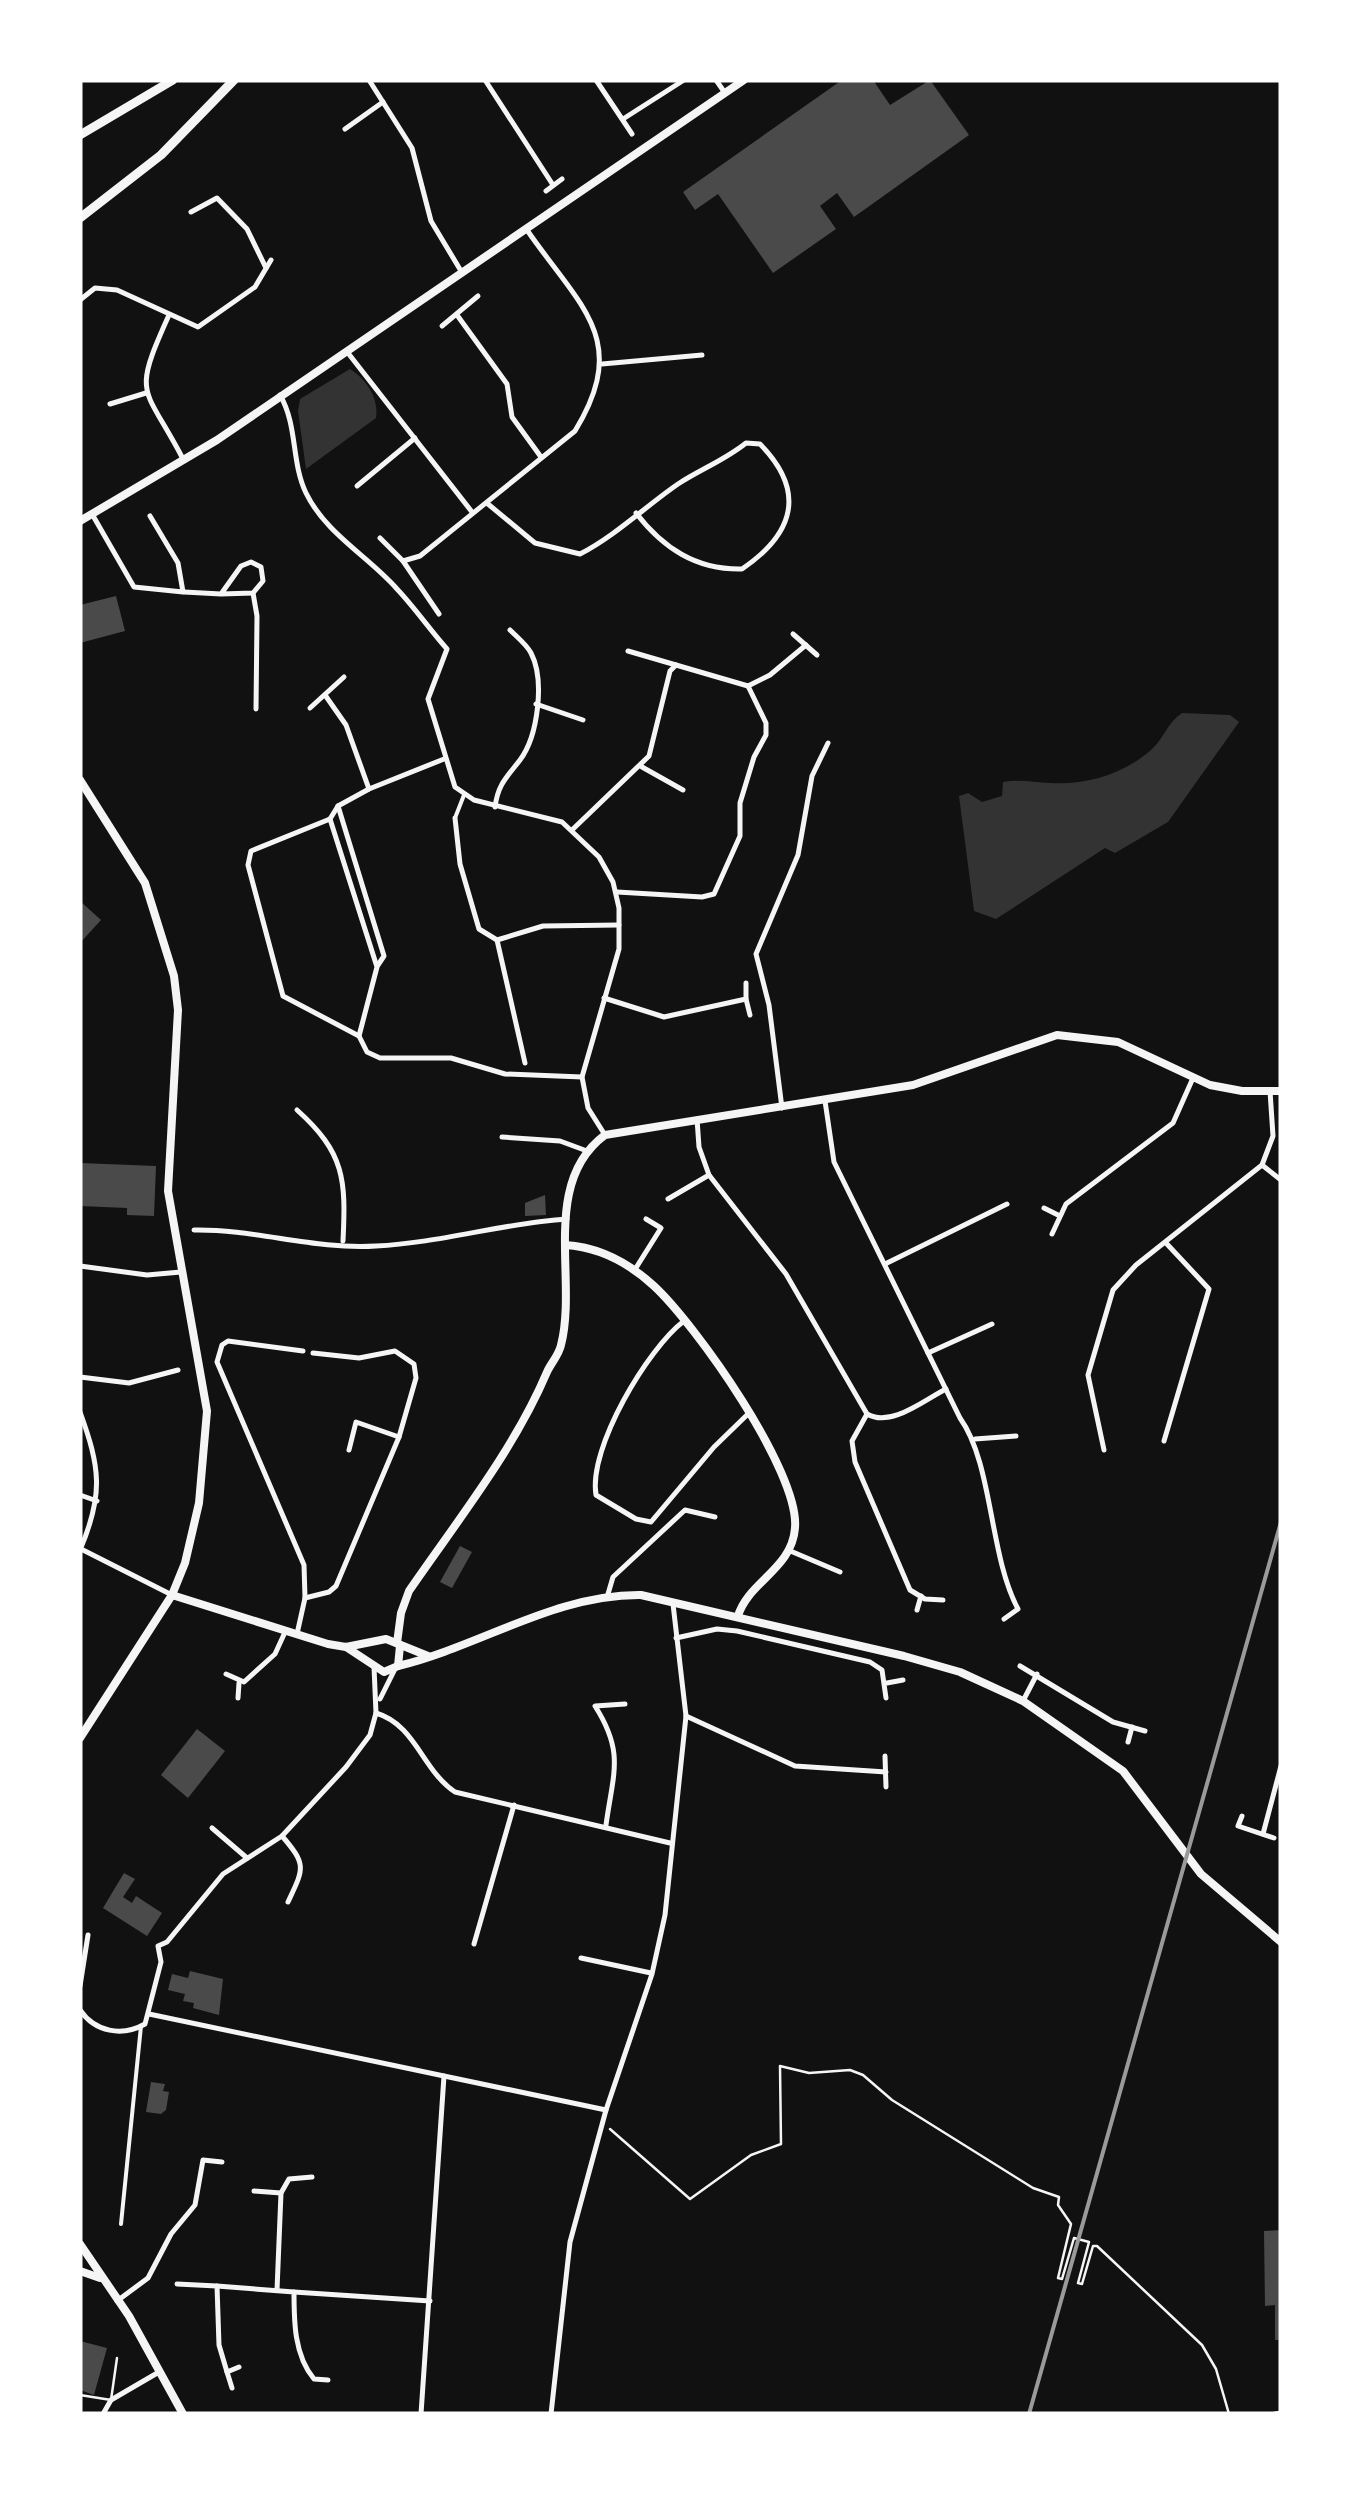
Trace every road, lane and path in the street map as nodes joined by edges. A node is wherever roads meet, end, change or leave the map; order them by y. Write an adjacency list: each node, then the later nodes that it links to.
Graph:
1 (173, 80): 14 (highway)
2 (234, 80): 19 (highway)
3 (369, 80): 10 (street)
4 (485, 80): 16 (street)
5 (596, 80): 11 (street)
6 (684, 80): 11 (street)
7 (716, 80): 9 (street)
8 (744, 80): 9 (street)
9 (725, 93): 20 (street)
10 (383, 102): 12 (street); 23 (street)
11 (622, 119): 13 (street)
12 (345, 129)
13 (632, 134)
14 (80, 135)
15 (562, 178): 16 (street)
16 (553, 186): 17 (street)
17 (546, 191)
18 (191, 212): 22 (street)
19 (80, 218)
20 (527, 230): 23 (street); 31 (street)
21 (271, 260): 22 (street)
22 (266, 268): 26 (street)
23 (463, 274): 29 (street)
24 (478, 296): 27 (street)
25 (80, 300): 26 (street)
26 (170, 315): 32 (street)
27 (457, 315): 28 (street); 36 (street)
28 (442, 326)
29 (348, 353): 33 (street); 35 (street)
30 (702, 356): 31 (street)
31 (602, 364): 36 (street)
32 (146, 393): 34 (street); 37 (street)
33 (280, 396): 37 (street); 65 (street)
34 (110, 404)
35 (414, 438): 38 (street); 40 (street)
36 (541, 458): 39 (street)
37 (183, 459): 42 (street)
38 (357, 486)
39 (488, 504): 40 (street); 41 (street)
40 (473, 512): 46 (street)
41 (636, 513): 41 (street)
42 (92, 514): 44 (street); 47 (street)
43 (150, 516): 47 (street)
44 (80, 520)
45 (380, 538): 46 (street)
46 (403, 561): 50 (street)
47 (183, 592): 49 (street)
48 (253, 592): 49 (street); 49 (street); 62 (street)
49 (220, 594)
50 (440, 614)
51 (510, 630): 60 (street)
52 (793, 634): 53 (street)
53 (806, 645): 55 (street); 58 (street)
54 (628, 651): 56 (street)
55 (817, 655)
56 (676, 665): 58 (street); 66 (street)
57 (344, 678): 59 (street)
58 (748, 686): 76 (street)
59 (325, 695): 61 (street); 68 (street)
60 (536, 704): 63 (street); 72 (street)
61 (310, 708)
62 (256, 709)
63 (583, 720)
64 (828, 743): 92 (street)
65 (444, 758): 68 (street); 70 (street)
66 (642, 767): 69 (street); 75 (street)
67 (80, 780): 115 (street)
68 (368, 789): 71 (street)
69 (683, 790)
70 (464, 794): 72 (street); 73 (street)
71 (338, 806): 74 (street); 79 (street)
72 (495, 806): 75 (street)
73 (455, 818): 78 (street)
74 (330, 819): 79 (street); 84 (street)
75 (572, 830): 76 (street)
76 (616, 892): 77 (street)
77 (619, 924): 78 (street); 81 (street)
78 (497, 940): 85 (street)
79 (377, 967): 84 (street)
80 (746, 983): 82 (street)
81 (604, 998): 82 (street); 87 (street)
82 (746, 999): 83 (street)
83 (750, 1014)
84 (359, 1036): 86 (street)
85 (525, 1063): 86 (street)
86 (524, 1074): 87 (street)
87 (582, 1077): 95 (street)
88 (1194, 1078): 90 (street); 91 (street); 104 (street)
89 (1281, 1090): 90 (street)
90 (1270, 1091): 98 (street)
91 (825, 1102): 92 (street); 112 (street)
92 (782, 1108): 94 (street)
93 (297, 1110): 109 (street)
94 (698, 1118): 95 (street); 99 (street)
95 (605, 1136): 97 (street)
96 (502, 1137): 97 (street)
97 (587, 1151): 105 (street)
98 (1262, 1165): 100 (street); 110 (street)
99 (710, 1174): 101 (street); 126 (street)
100 (1281, 1180)
101 (668, 1199)
102 (1007, 1204): 112 (street)
103 (1044, 1208): 104 (street)
104 (1058, 1215): 108 (street)
105 (567, 1219): 109 (street); 111 (street)
106 (646, 1219): 114 (street)
107 (194, 1230): 109 (street)
108 (1052, 1234)
109 (343, 1242)
110 (1166, 1242): 130 (street); 132 (street)
111 (565, 1244): 114 (street); 152 (street)
112 (885, 1264): 120 (street)
113 (80, 1266): 115 (street)
114 (634, 1271): 116 (street)
115 (182, 1272): 140 (street)
116 (684, 1320): 125 (street); 125 (street)
117 (992, 1324): 120 (street)
118 (303, 1351): 142 (street)
119 (313, 1354): 128 (street)
120 (928, 1354): 123 (street)
121 (178, 1370): 122 (street)
122 (80, 1378)
123 (946, 1389): 126 (street); 129 (street)
124 (80, 1412): 134 (street)
125 (750, 1413): 137 (street)
126 (867, 1414): 141 (street)
127 (1016, 1436): 129 (street)
128 (400, 1437): 131 (street); 142 (street)
129 (976, 1439): 147 (street)
130 (1164, 1442)
131 (349, 1450)
132 (1104, 1450)
133 (80, 1495): 134 (street)
134 (97, 1501): 136 (street)
135 (715, 1517): 139 (street)
136 (80, 1550): 140 (street)
137 (788, 1550): 138 (street); 146 (street)
138 (840, 1572)
139 (608, 1594): 144 (street); 154 (street)
140 (172, 1595): 148 (street); 172 (street)
141 (921, 1596): 143 (street); 145 (street)
142 (305, 1598): 149 (street)
143 (942, 1600)
144 (674, 1601): 146 (street); 150 (street)
145 (917, 1610)
146 (738, 1616): 165 (street)
147 (1004, 1620)
148 (286, 1630): 149 (street); 161 (street)
149 (297, 1634): 153 (street)
150 (676, 1638): 162 (street); 169 (street)
151 (374, 1644): 152 (street); 153 (street); 155 (street)
152 (398, 1645): 154 (street); 157 (street)
153 (346, 1647): 155 (street)
154 (431, 1657): 157 (street)
155 (373, 1665): 157 (street); 166 (street)
156 (1020, 1666): 159 (street)
157 (397, 1668): 166 (street)
158 (226, 1674): 161 (street)
159 (1037, 1674): 165 (street); 170 (street)
160 (903, 1680): 162 (street)
161 (239, 1683): 163 (street)
162 (886, 1683): 164 (street)
163 (238, 1698)
164 (886, 1698)
165 (1023, 1701): 189 (street)
166 (378, 1702): 168 (street)
167 (626, 1704): 180 (street)
168 (376, 1712): 178 (street); 183 (street)
169 (686, 1716): 176 (street); 185 (street)
170 (1132, 1728): 171 (street); 173 (street)
171 (1144, 1731)
172 (80, 1738)
173 (1128, 1742)
174 (885, 1756): 176 (street)
175 (1281, 1766): 182 (street)
176 (886, 1772): 177 (street)
177 (886, 1788)
178 (514, 1805): 180 (street); 190 (street)
179 (1242, 1816): 182 (street)
180 (606, 1824): 185 (street)
181 (212, 1828): 186 (street)
182 (1263, 1834): 184 (street)
183 (282, 1836): 186 (street); 187 (street)
184 (1274, 1838)
185 (671, 1844): 192 (street)
186 (247, 1858): 195 (street)
187 (288, 1902)
188 (88, 1935): 193 (street)
189 (1281, 1942)
190 (474, 1944)
191 (581, 1958): 192 (street)
192 (652, 1974): 198 (street)
193 (80, 1986)
194 (80, 2010): 196 (street)
195 (148, 2014): 196 (street); 197 (street)
196 (141, 2026): 204 (street)
197 (444, 2076): 198 (street); 212 (street)
198 (604, 2108): 225 (street)
199 (607, 2128): 226 (path)
200 (222, 2162): 213 (street)
201 (312, 2176): 203 (street)
202 (254, 2191): 203 (street)
203 (281, 2193): 210 (street)
204 (121, 2224)
205 (80, 2244): 207 (street)
206 (80, 2271): 207 (street)
207 (100, 2278): 213 (street)
208 (177, 2284): 209 (street)
209 (217, 2286): 210 (street); 217 (street)
210 (277, 2290): 211 (street)
211 (294, 2292): 212 (street); 218 (street)
212 (430, 2300): 224 (street)
213 (117, 2301): 216 (street)
214 (118, 2358): 221 (lane)
215 (239, 2367): 217 (street)
216 (161, 2370): 221 (street); 223 (street)
217 (227, 2372): 219 (street)
218 (328, 2380)
219 (232, 2388)
220 (80, 2395): 221 (lane)
221 (111, 2400): 222 (street)
222 (102, 2414)
223 (183, 2414)
224 (421, 2414)
225 (551, 2414)
226 (1230, 2414)

